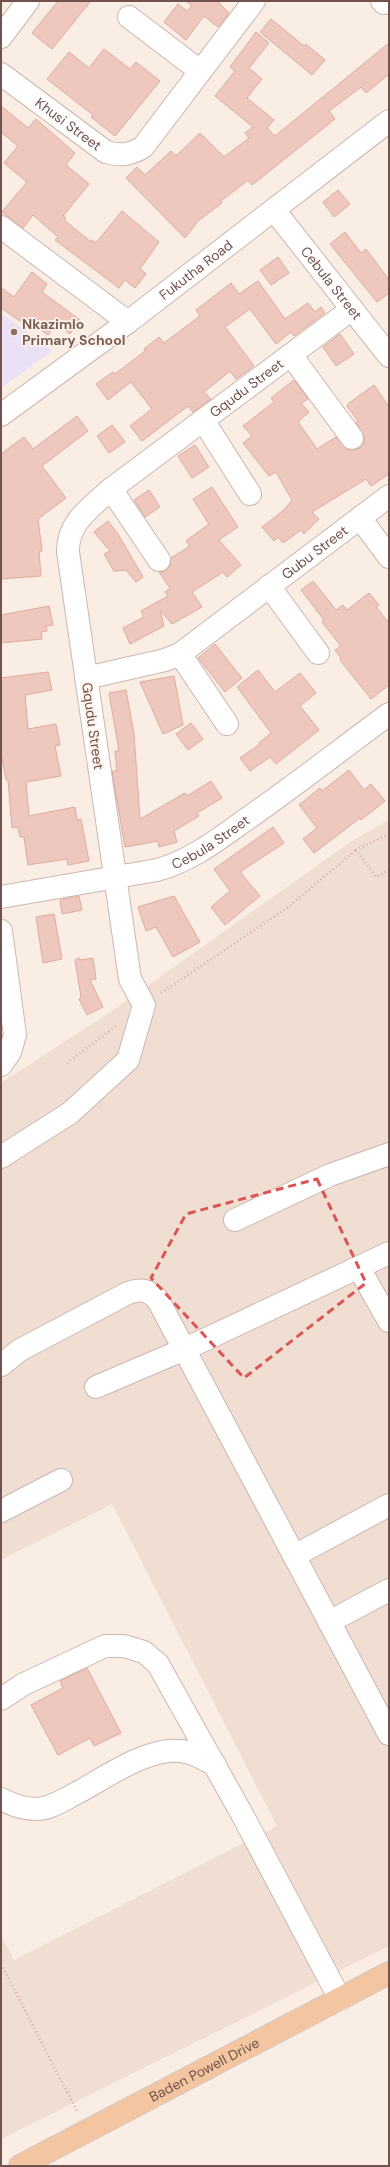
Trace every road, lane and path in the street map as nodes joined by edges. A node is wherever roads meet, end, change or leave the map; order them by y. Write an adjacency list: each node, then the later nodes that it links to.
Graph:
1 (28, 1): 4 (street)
2 (254, 1): 5 (street, Khusi Street)
3 (129, 17): 5 (street)
4 (1, 37)
5 (200, 71): 6 (street, Khusi Street)
6 (1, 74)
7 (389, 121): 8 (street, Fukutha Road)
8 (274, 210): 10 (street, Cebula Street); 11 (street, Fukutha Road)
9 (1, 228): 11 (street)
10 (352, 309): 12 (street, Gqudu Street); 13 (street, Cebula Street)
11 (128, 322): 14 (street, Fukutha Road)
12 (291, 355): 15 (street, Gqudu Street); 16 (street, Gqudu Street)
13 (389, 356)
14 (1, 415)
15 (203, 420): 17 (street, Gqudu Street); 18 (street, Gqudu Street)
16 (352, 438)
17 (111, 489): 22 (street); 26 (street, Gqudu Street)
18 (250, 494)
19 (389, 496): 20 (street, Gubu Street)
20 (360, 518): 21 (street, Gubu Street); 23 (street, Gubu Street)
21 (389, 557)
22 (159, 560)
23 (269, 586): 24 (street, Gubu Street); 25 (street, Gubu Street)
24 (318, 653)
25 (180, 654): 26 (street, Gubu Street); 28 (street)
26 (86, 678): 32 (street, Gqudu Street)
27 (389, 714): 32 (street, Cebula Street)
28 (228, 724)
29 (389, 834): 30 (path)
30 (356, 850): 31 (path); 36 (path)
31 (389, 870)
32 (114, 876): 33 (street, Cebula Street); 36 (street, Gqudu Street)
33 (1, 897)
34 (1, 931): 35 (street)
35 (3, 966): 39 (street)
36 (144, 1005): 41 (street)
37 (118, 1024): 38 (path)
38 (67, 1062)
39 (1, 1065)
40 (389, 1154): 42 (street)
41 (1, 1157)
42 (235, 1220)
43 (389, 1253): 44 (street)
44 (358, 1268): 45 (street); 46 (street)
45 (389, 1321)
46 (185, 1349): 47 (street); 48 (street); 52 (street)
47 (1, 1365)
48 (96, 1387)
49 (61, 1480): 51 (street)
50 (389, 1505): 52 (street)
51 (1, 1511)
52 (294, 1556): 54 (street)
53 (389, 1590): 54 (street)
54 (329, 1622): 56 (street)
55 (1, 1699): 58 (street)
56 (382, 1704): 57 (street)
57 (389, 1734)
58 (215, 1765): 59 (street); 62 (street)
59 (1, 1799)
60 (1, 1964): 63 (path)
61 (389, 1973): 62 (main road, Baden Powell Drive)
62 (340, 1999): 63 (main road, Baden Powell Drive)
63 (87, 2131): 64 (main road, Baden Powell Drive)
64 (20, 2166)

